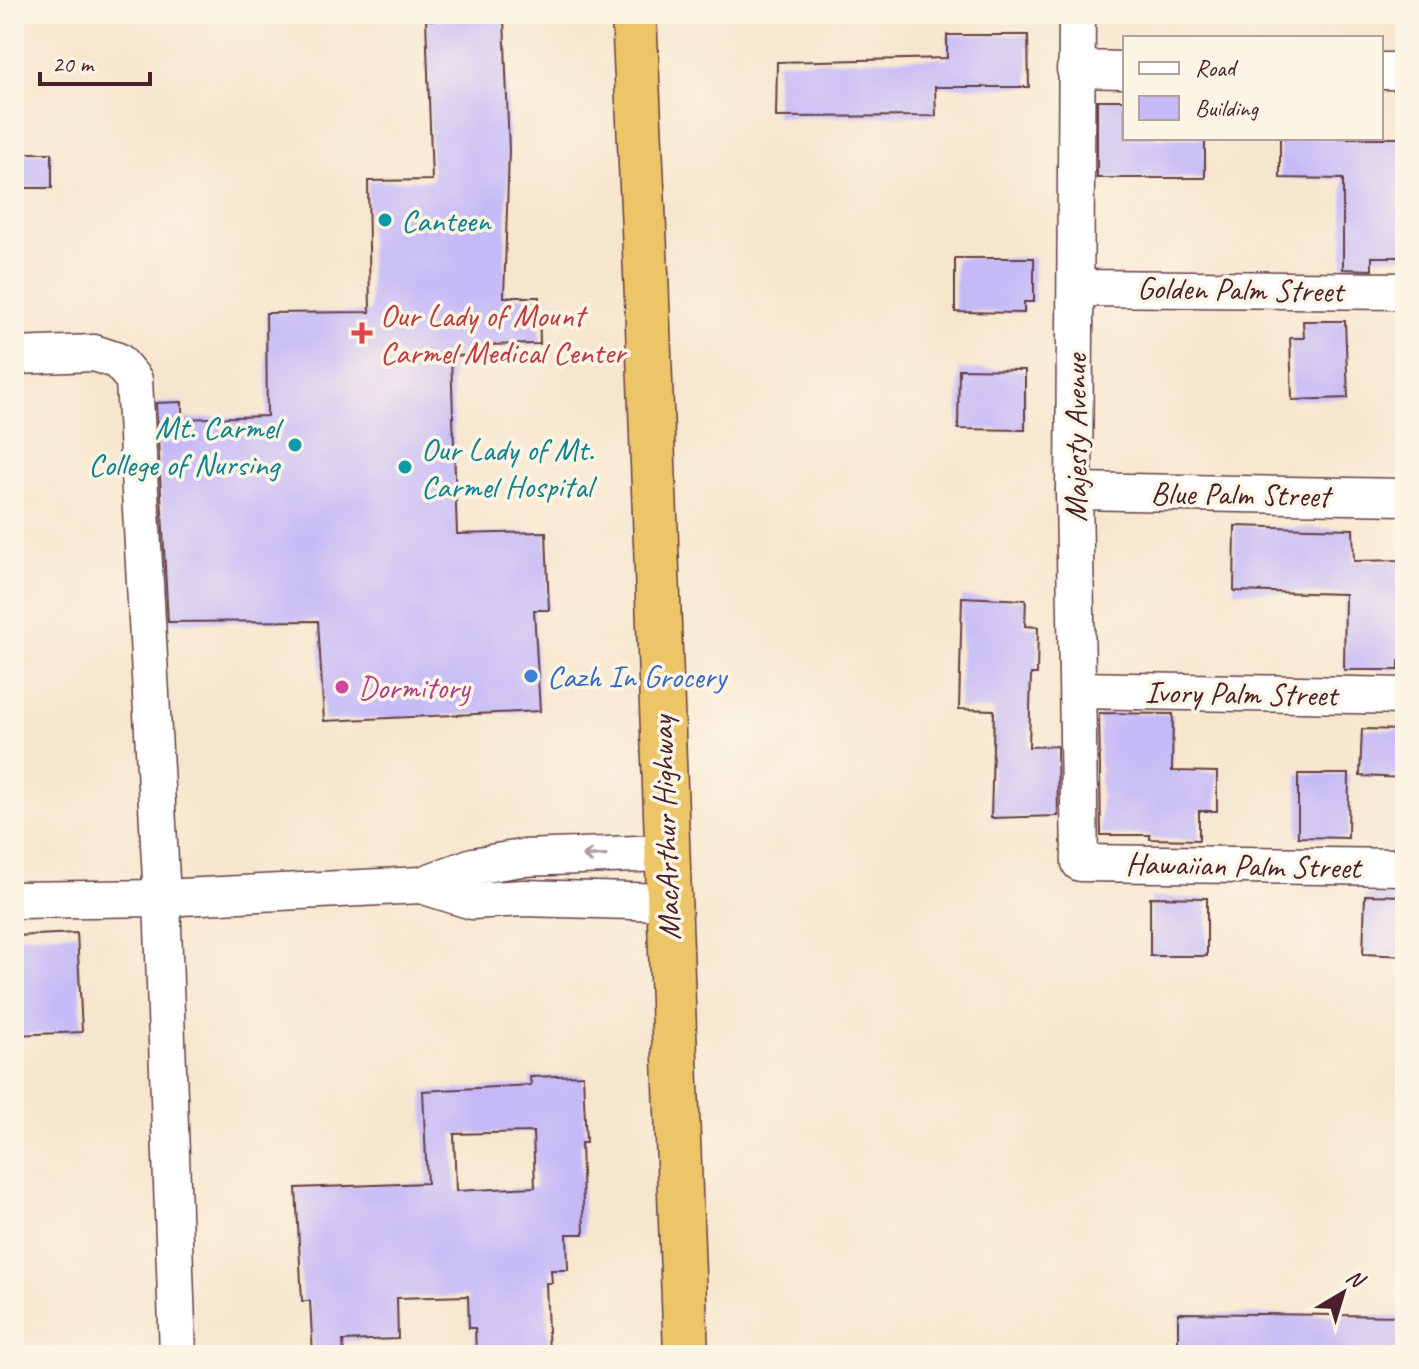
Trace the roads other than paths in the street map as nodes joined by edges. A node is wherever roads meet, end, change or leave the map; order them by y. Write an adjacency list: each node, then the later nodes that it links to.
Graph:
1 (634, 14): 14 (highway, MacArthur Highway)
2 (1077, 14): 3 (street, Majesty Avenue)
3 (1075, 69): 4 (street); 7 (street, Majesty Avenue)
4 (1123, 70)
5 (1383, 71): 6 (street)
6 (1405, 71)
7 (1076, 288): 8 (street, Golden Palm Street); 10 (street, Majesty Avenue)
8 (1405, 291)
9 (14, 356): 19 (street)
10 (1074, 491): 11 (street, Blue Palm Street); 12 (street, Majesty Avenue)
11 (1405, 497)
12 (1078, 690): 13 (street, Ivory Palm Street); 16 (street, Majesty Avenue)
13 (1405, 696)
14 (666, 853): 15 (street, one-way to 15); 22 (highway, MacArthur Highway)
15 (521, 858): 18 (street); 20 (street)
16 (1080, 863): 17 (street, Hawaiian Palm Street)
17 (1405, 867)
18 (421, 885): 19 (street); 20 (street)
19 (162, 898): 21 (street); 23 (street)
20 (523, 898): 22 (street)
21 (14, 900)
22 (668, 902): 24 (highway, MacArthur Highway)
23 (178, 1355)
24 (686, 1355)

